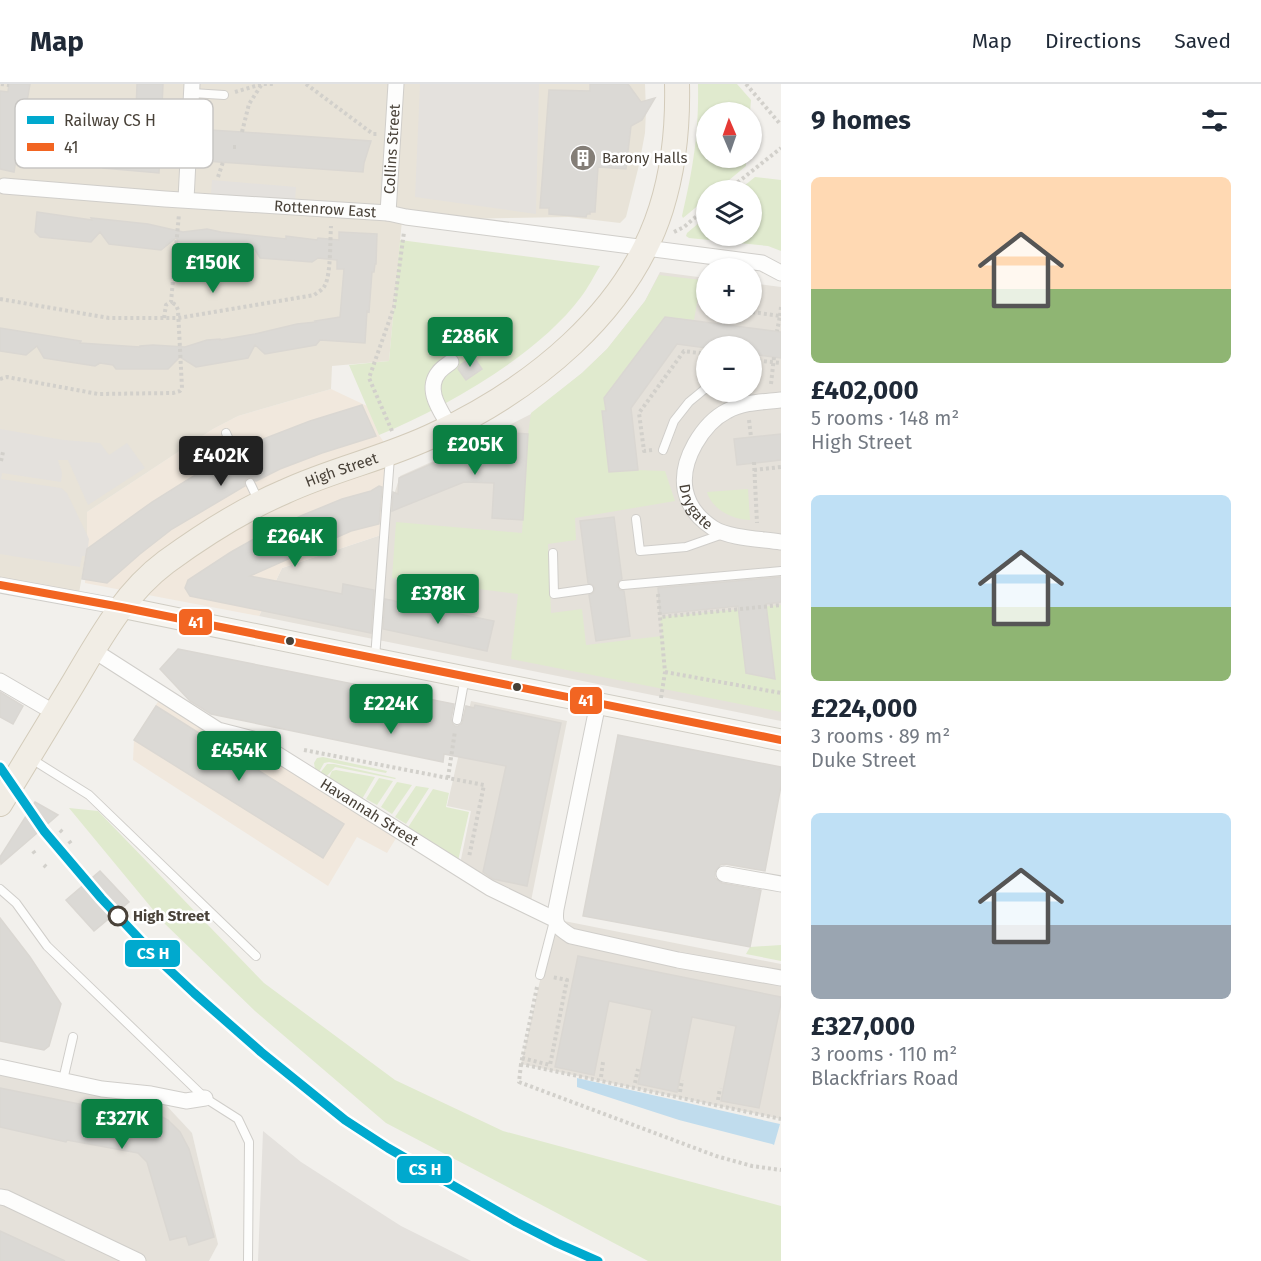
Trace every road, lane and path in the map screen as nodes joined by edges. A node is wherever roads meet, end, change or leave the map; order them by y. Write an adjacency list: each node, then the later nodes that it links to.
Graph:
1 (1, 84): 8 (path)
2 (262, 84): 3 (path); 10 (path); 12 (path)
3 (275, 84)
4 (306, 84): 13 (path)
5 (396, 84): 13 (street, Collins Street)
6 (677, 84): 24 (main road, High Street)
7 (746, 84): 11 (path)
8 (9, 85)
9 (192, 89): 10 (lane)
10 (224, 95)
11 (781, 125)
12 (242, 132)
13 (394, 135): 21 (street, Collins Street)
14 (781, 148): 18 (path)
15 (223, 162): 17 (path)
16 (186, 168): 20 (street)
17 (218, 177)
18 (741, 180)
19 (4, 186): 20 (street, Rottenrow East)
20 (183, 206): 21 (street, Rottenrow East); 27 (path)
21 (388, 213): 22 (street, Rottenrow East)
22 (406, 217): 24 (street, Rottenrow East); 48 (path)
23 (332, 220): 32 (path)
24 (645, 249): 25 (street, Rottenrow East); 45 (main road, High Street)
25 (781, 273)
26 (0, 299): 31 (path)
27 (171, 302): 31 (path); 32 (path)
28 (781, 307): 30 (path)
29 (762, 313): 30 (path)
30 (780, 316): 33 (path)
31 (164, 318): 32 (path)
32 (178, 318): 40 (path)
33 (777, 331)
34 (696, 353): 49 (path)
35 (762, 360): 36 (path)
36 (774, 360): 38 (path); 39 (path)
37 (451, 362): 45 (street)
38 (781, 363)
39 (771, 377)
40 (0, 379)
41 (696, 396): 47 (lane)
42 (781, 400): 44 (street, Drygate)
43 (738, 402): 44 (lane)
44 (740, 406): 58 (street, Drygate)
45 (450, 427): 48 (main road, High Street)
46 (226, 433): 51 (lane)
47 (663, 450)
48 (396, 451): 67 (main road, High Street); 70 (lane)
49 (644, 451)
50 (3, 452): 52 (path)
51 (235, 453)
52 (2, 461)
53 (754, 462): 55 (path)
54 (781, 467): 55 (path)
55 (754, 470): 57 (path)
56 (636, 519): 58 (lane)
57 (757, 521)
58 (724, 534): 59 (street, Drygate)
59 (781, 542)
60 (553, 554): 65 (lane)
61 (781, 571): 62 (lane)
62 (657, 583): 64 (lane); 68 (path)
63 (0, 585): 67 (street)
64 (623, 585)
65 (589, 589)
66 (781, 605): 68 (path)
67 (121, 607): 69 (main road, High Street); 70 (street)
68 (660, 617): 71 (path)
69 (93, 650): 77 (main road, High Street); 84 (street, Havannah Street)
70 (375, 659): 72 (street)
71 (665, 672): 74 (path); 75 (path)
72 (465, 677): 76 (street); 78 (lane)
73 (0, 681): 77 (street)
74 (663, 685)
75 (781, 693)
76 (598, 703): 79 (street); 88 (street)
77 (55, 712): 81 (main road, High Street)
78 (457, 720): 82 (path)
79 (781, 740)
80 (296, 748): 82 (path)
81 (29, 757): 83 (main road, High Street); 89 (lane)
82 (448, 778): 84 (path)
83 (0, 804)
84 (466, 873): 88 (street, Havannah Street)
85 (724, 874): 86 (street)
86 (781, 885)
87 (0, 889): 103 (lane)
88 (554, 919): 90 (lane); 91 (street, Havannah Street)
89 (256, 956)
90 (540, 975): 93 (path); 93 (path)
91 (781, 978)
92 (73, 1037): 98 (lane)
93 (521, 1061): 105 (path); 106 (path)
94 (603, 1062): 97 (path)
95 (0, 1067): 98 (street)
96 (638, 1069): 100 (path)
97 (601, 1077)
98 (63, 1080): 103 (street)
99 (682, 1080): 102 (path)
100 (635, 1083)
101 (720, 1088): 104 (path)
102 (680, 1092)
103 (206, 1098): 109 (lane)
104 (718, 1100)
105 (781, 1119)
106 (781, 1170)
107 (0, 1197): 108 (street)
108 (138, 1261)
109 (248, 1261)

